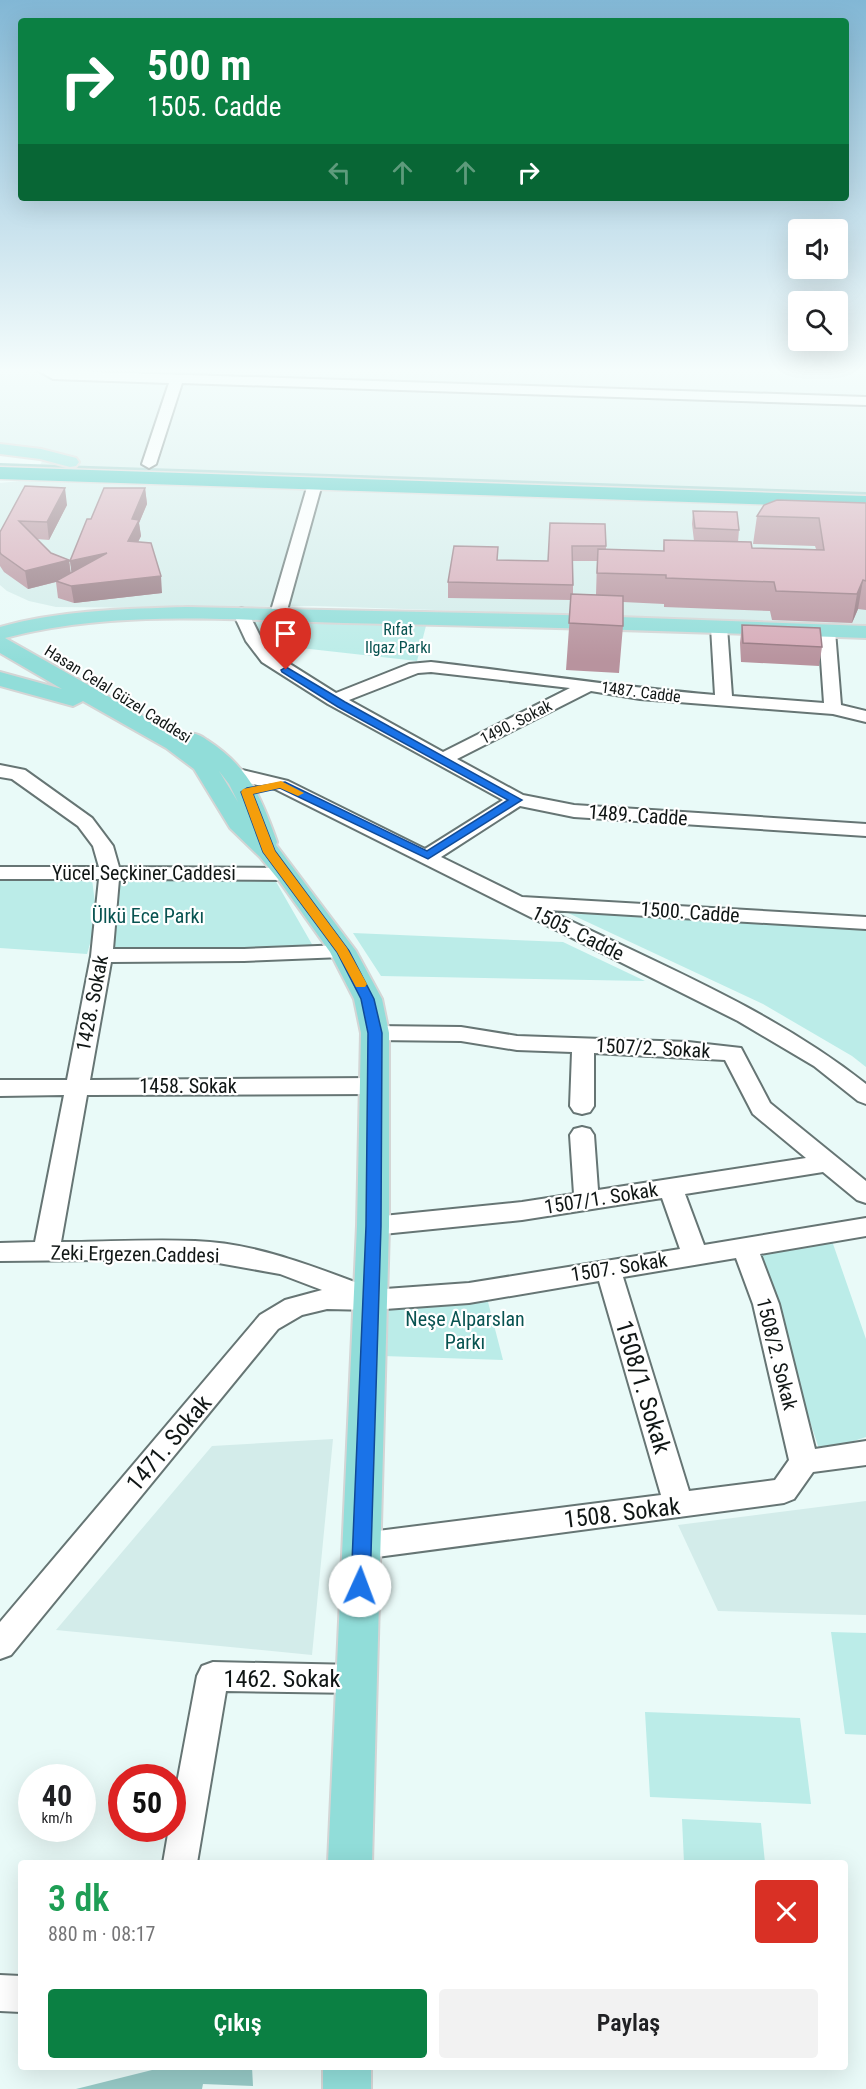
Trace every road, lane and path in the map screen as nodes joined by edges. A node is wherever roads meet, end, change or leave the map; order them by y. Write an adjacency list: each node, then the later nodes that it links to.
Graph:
1 (29, 467): 3 (highway)
2 (249, 467): 5 (highway)
3 (2, 471): 4 (highway)
4 (315, 484): 6 (highway); 9 (street)
5 (866, 489)
6 (866, 502)
7 (0, 611): 13 (main road, Hasan Celal Güzel Caddesi)
8 (241, 613): 9 (main road); 13 (main road); 16 (street, 1489. Cadde)
9 (278, 614): 10 (main road)
10 (719, 627): 11 (main road); 17 (street)
11 (827, 631): 12 (main road); 18 (street)
12 (866, 632)
13 (7, 638): 19 (main road, Hasan Celal Güzel Caddesi); 23 (main road, Hasan Celal Güzel Caddesi)
14 (0, 679): 19 (main road)
15 (589, 685): 16 (street, 1487. Cadde); 17 (street, 1487. Cadde); 21 (street, 1490. Sokak)
16 (334, 700): 21 (street, 1489. Cadde)
17 (724, 701): 18 (street, 1487. Cadde)
18 (833, 709): 20 (street, 1487. Cadde)
19 (122, 714): 24 (main road, Hasan Celal Güzel Caddesi)
20 (866, 717)
21 (443, 759): 25 (street, 1489. Cadde)
22 (0, 771): 29 (street, 1428. Sokak)
23 (242, 783): 24 (main road); 27 (street, 1505. Cadde); 28 (main road, Hasan Celal Güzel Caddesi)
24 (217, 790): 28 (main road, Hasan Celal Güzel Caddesi)
25 (517, 800): 26 (street, 1489. Cadde); 27 (street)
26 (866, 830)
27 (428, 856): 31 (street, 1505. Cadde)
28 (278, 863): 29 (street, Yücel Seçkiner Caddesi); 33 (main road, Hasan Celal Güzel Caddesi)
29 (110, 872): 30 (street, Yücel Seçkiner Caddesi); 34 (street, 1428. Sokak)
30 (0, 873)
31 (515, 902): 32 (street, 1500. Cadde); 40 (street, 1505. Cadde)
32 (866, 923)
33 (343, 951): 34 (street); 35 (main road, Hasan Celal Güzel Caddesi)
34 (102, 956): 38 (street, 1428. Sokak)
35 (375, 1033): 36 (street, 1507/2. Sokak); 37 (main road, Hasan Celal Güzel Caddesi)
36 (583, 1045): 41 (street); 43 (street, 1507/2. Sokak)
37 (375, 1086): 38 (street, 1458. Sokak); 47 (main road, Hasan Celal Güzel Caddesi)
38 (76, 1087): 39 (street, 1458. Sokak); 51 (street, 1428. Sokak)
39 (0, 1088)
40 (866, 1096)
41 (582, 1106)
42 (582, 1135): 46 (street)
43 (828, 1163): 44 (street, 1507/1. Sokak); 45 (street, 1507/2. Sokak)
44 (670, 1187): 46 (street, 1507/1. Sokak); 52 (street)
45 (866, 1194)
46 (587, 1201): 47 (street, 1507/1. Sokak)
47 (374, 1226): 54 (main road, Hasan Celal Güzel Caddesi)
48 (866, 1227): 49 (street, 1507. Sokak)
49 (745, 1247): 52 (street, 1507. Sokak); 56 (street, 1508/2. Sokak)
50 (0, 1252): 51 (street, Zeki Ergezen Caddesi)
51 (46, 1252): 54 (street, Zeki Ergezen Caddesi)
52 (695, 1255): 53 (street, 1507. Sokak)
53 (608, 1269): 54 (street, 1507. Sokak); 57 (street, 1508/1. Sokak)
54 (371, 1300): 58 (main road, Hasan Celal Güzel Caddesi); 59 (street, 1471. Sokak)
55 (866, 1453): 56 (street)
56 (804, 1462): 57 (street, 1508. Sokak)
57 (679, 1506): 58 (street, 1508. Sokak)
58 (362, 1546): 60 (main road, Hasan Celal Güzel Caddesi)
59 (0, 1645)
60 (357, 1679): 61 (street, 1462. Sokak); 62 (main road, Hasan Celal Güzel Caddesi)
61 (181, 1860)
62 (350, 1860)
63 (0, 1993): 64 (street)
64 (18, 1994)
65 (347, 2070): 66 (main road)
66 (347, 2089)

